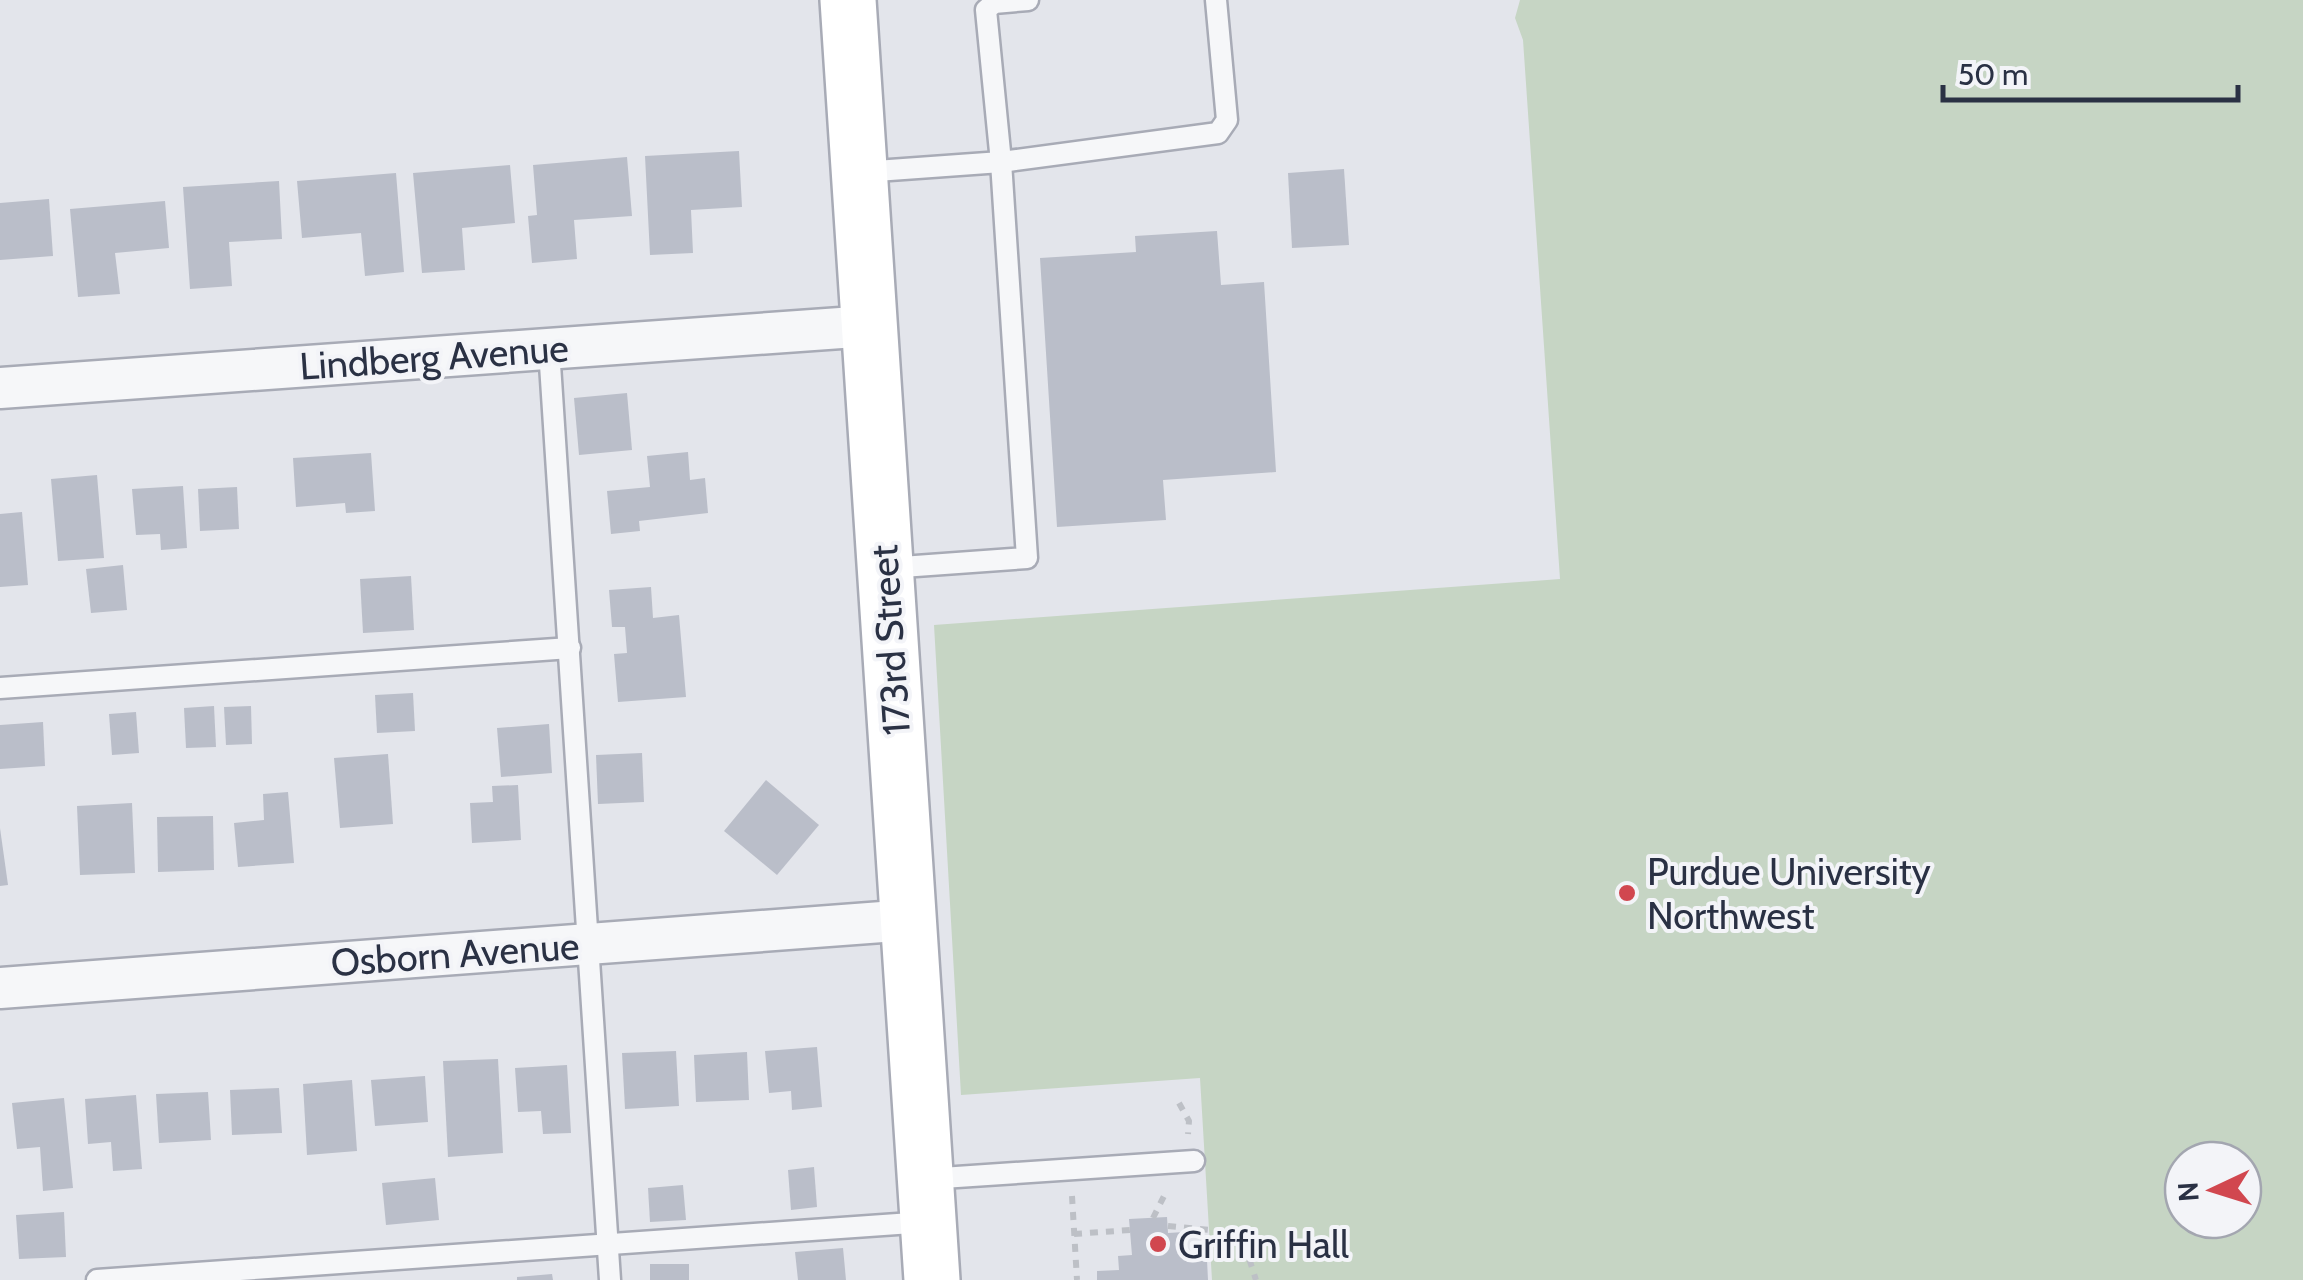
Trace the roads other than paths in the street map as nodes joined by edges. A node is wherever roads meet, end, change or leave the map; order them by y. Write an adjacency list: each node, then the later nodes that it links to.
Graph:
1 (848, 0): 5 (street, 173rd Street)
2 (1028, 0): 4 (lane)
3 (1216, 0): 4 (lane)
4 (1001, 162): 5 (lane); 9 (lane)
5 (858, 172): 6 (street, 173rd Street)
6 (869, 326): 7 (street, Lindberg Avenue); 9 (street, 173rd Street)
7 (549, 349): 8 (street, Lindberg Avenue); 10 (lane)
8 (0, 388)
9 (886, 568): 12 (street, 173rd Street)
10 (570, 648): 11 (lane); 13 (lane)
11 (0, 688)
12 (909, 920): 13 (street, Osborn Avenue); 16 (street, 173rd Street)
13 (590, 944): 14 (street, Osborn Avenue); 17 (lane)
14 (0, 988)
15 (1194, 1162): 16 (lane)
16 (927, 1201): 17 (lane); 20 (street, 173rd Street)
17 (608, 1243): 18 (lane); 19 (lane)
18 (97, 1280)
19 (610, 1280)
20 (932, 1280)

